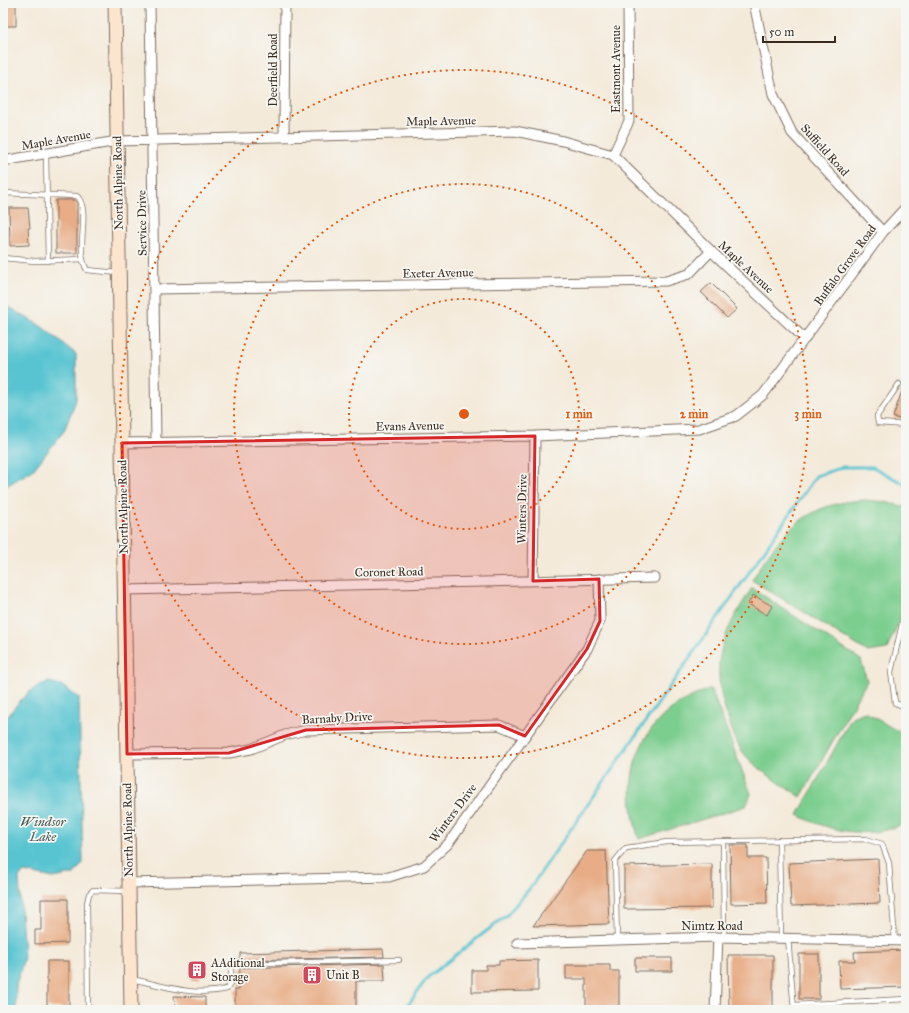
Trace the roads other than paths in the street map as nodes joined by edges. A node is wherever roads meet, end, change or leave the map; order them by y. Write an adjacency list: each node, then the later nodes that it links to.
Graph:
1 (115, 3): 8 (main road, North Alpine Road)
2 (150, 3): 7 (street, Service Drive)
3 (285, 3): 6 (street, Deerfield Road)
4 (628, 3): 10 (street, Eastmont Avenue)
5 (754, 3): 15 (street, Suffield Road)
6 (284, 136): 7 (street, Maple Avenue); 10 (street, Maple Avenue)
7 (152, 140): 8 (street, Maple Avenue); 21 (street, Service Drive)
8 (117, 141): 9 (street, Maple Avenue); 20 (main road, North Alpine Road)
9 (46, 154): 11 (street, Maple Avenue); 12 (lane)
10 (613, 155): 16 (street, Maple Avenue)
11 (3, 161)
12 (46, 193): 13 (lane); 18 (lane); 19 (lane)
13 (3, 194)
14 (906, 207): 15 (street, Buffalo Grove Road)
15 (883, 232): 22 (street, Buffalo Grove Road)
16 (711, 251): 21 (street, Exeter Avenue); 22 (street, Maple Avenue)
17 (3, 258): 19 (lane)
18 (83, 259): 19 (lane); 20 (lane)
19 (48, 261)
20 (119, 273): 27 (main road, North Alpine Road)
21 (155, 289): 26 (street, Service Drive)
22 (806, 339): 25 (street, Evans Avenue)
23 (899, 384): 24 (lane)
24 (906, 425)
25 (535, 436): 26 (street, Evans Avenue); 30 (street, Winters Drive)
26 (156, 442): 27 (street, Evans Avenue)
27 (122, 443): 31 (main road, North Alpine Road)
28 (655, 578): 29 (street, Coronet Road)
29 (599, 580): 30 (street, Coronet Road); 34 (street, Winters Drive)
30 (533, 581): 31 (street, Coronet Road)
31 (124, 590): 35 (main road, North Alpine Road)
32 (906, 625): 33 (lane)
33 (906, 707)
34 (525, 736): 35 (street, Barnaby Drive); 38 (street, Winters Drive)
35 (127, 754): 38 (main road, North Alpine Road)
36 (779, 840): 37 (lane); 40 (lane); 42 (lane)
37 (723, 841): 39 (lane); 41 (lane)
38 (129, 887): 46 (main road, North Alpine Road); 49 (lane)
39 (721, 937): 40 (street, Nimtz Road); 41 (street, Nimtz Road); 51 (street)
40 (784, 938): 42 (street, Nimtz Road); 48 (lane)
41 (618, 940): 44 (street, Nimtz Road)
42 (895, 941): 43 (street, Nimtz Road)
43 (906, 941)
44 (517, 943)
45 (399, 960): 46 (lane)
46 (131, 979): 50 (main road, North Alpine Road)
47 (906, 999): 48 (lane)
48 (794, 1008)
49 (88, 1010)
50 (131, 1010)
51 (715, 1010)

